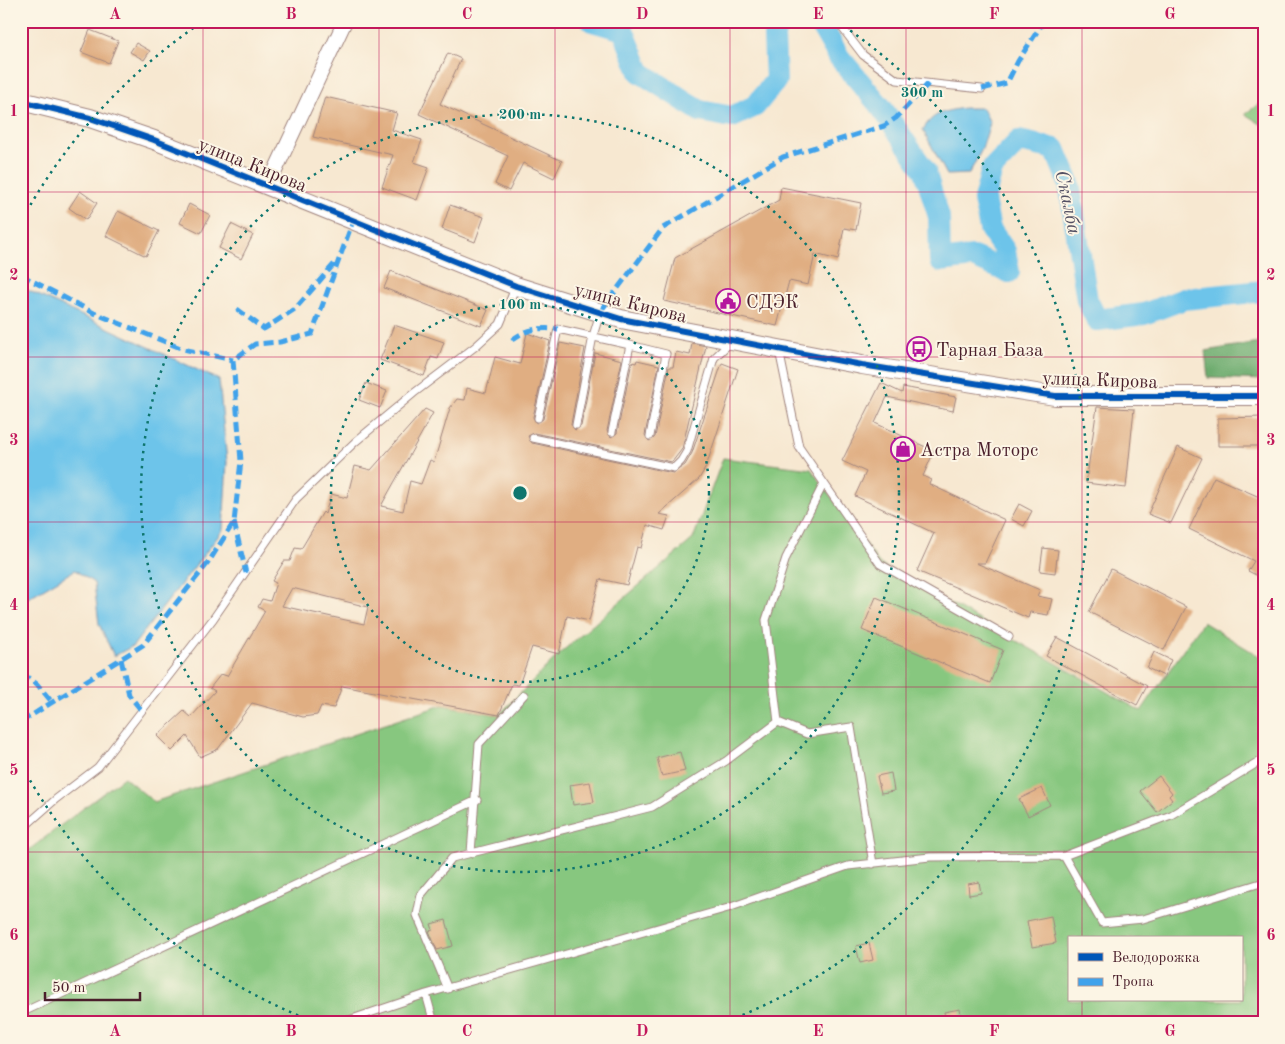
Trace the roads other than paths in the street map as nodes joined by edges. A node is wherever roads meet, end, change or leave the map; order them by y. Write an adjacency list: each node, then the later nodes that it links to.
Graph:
1 (345, 21): 5 (street)
2 (837, 21): 3 (lane)
3 (982, 89)
4 (21, 100): 5 (street, улица Кирова)
5 (268, 186): 6 (street, улица Кирова)
6 (516, 286): 7 (street, улица Кирова); 24 (lane)
7 (600, 312): 8 (lane); 9 (street, улица Кирова)
8 (593, 336): 10 (lane); 13 (lane); 14 (lane)
9 (733, 340): 11 (street, улица Кирова); 17 (lane)
10 (630, 345): 15 (lane); 16 (lane)
11 (778, 349): 12 (street, улица Кирова); 18 (lane)
12 (1264, 396)
13 (538, 418)
14 (576, 425)
15 (612, 432)
16 (650, 436)
17 (533, 438)
18 (824, 483): 19 (lane); 21 (lane)
19 (1009, 638)
20 (524, 694): 23 (lane)
21 (778, 722): 25 (lane); 27 (lane)
22 (1264, 759): 26 (lane)
23 (477, 800): 25 (lane); 31 (lane)
24 (21, 830)
25 (471, 853): 29 (lane)
26 (1064, 856): 27 (lane); 28 (lane)
27 (873, 864): 29 (lane)
28 (1264, 882)
29 (448, 989): 30 (lane)
30 (426, 994): 32 (lane); 33 (lane)
31 (21, 1013)
32 (340, 1023)
33 (434, 1023)

